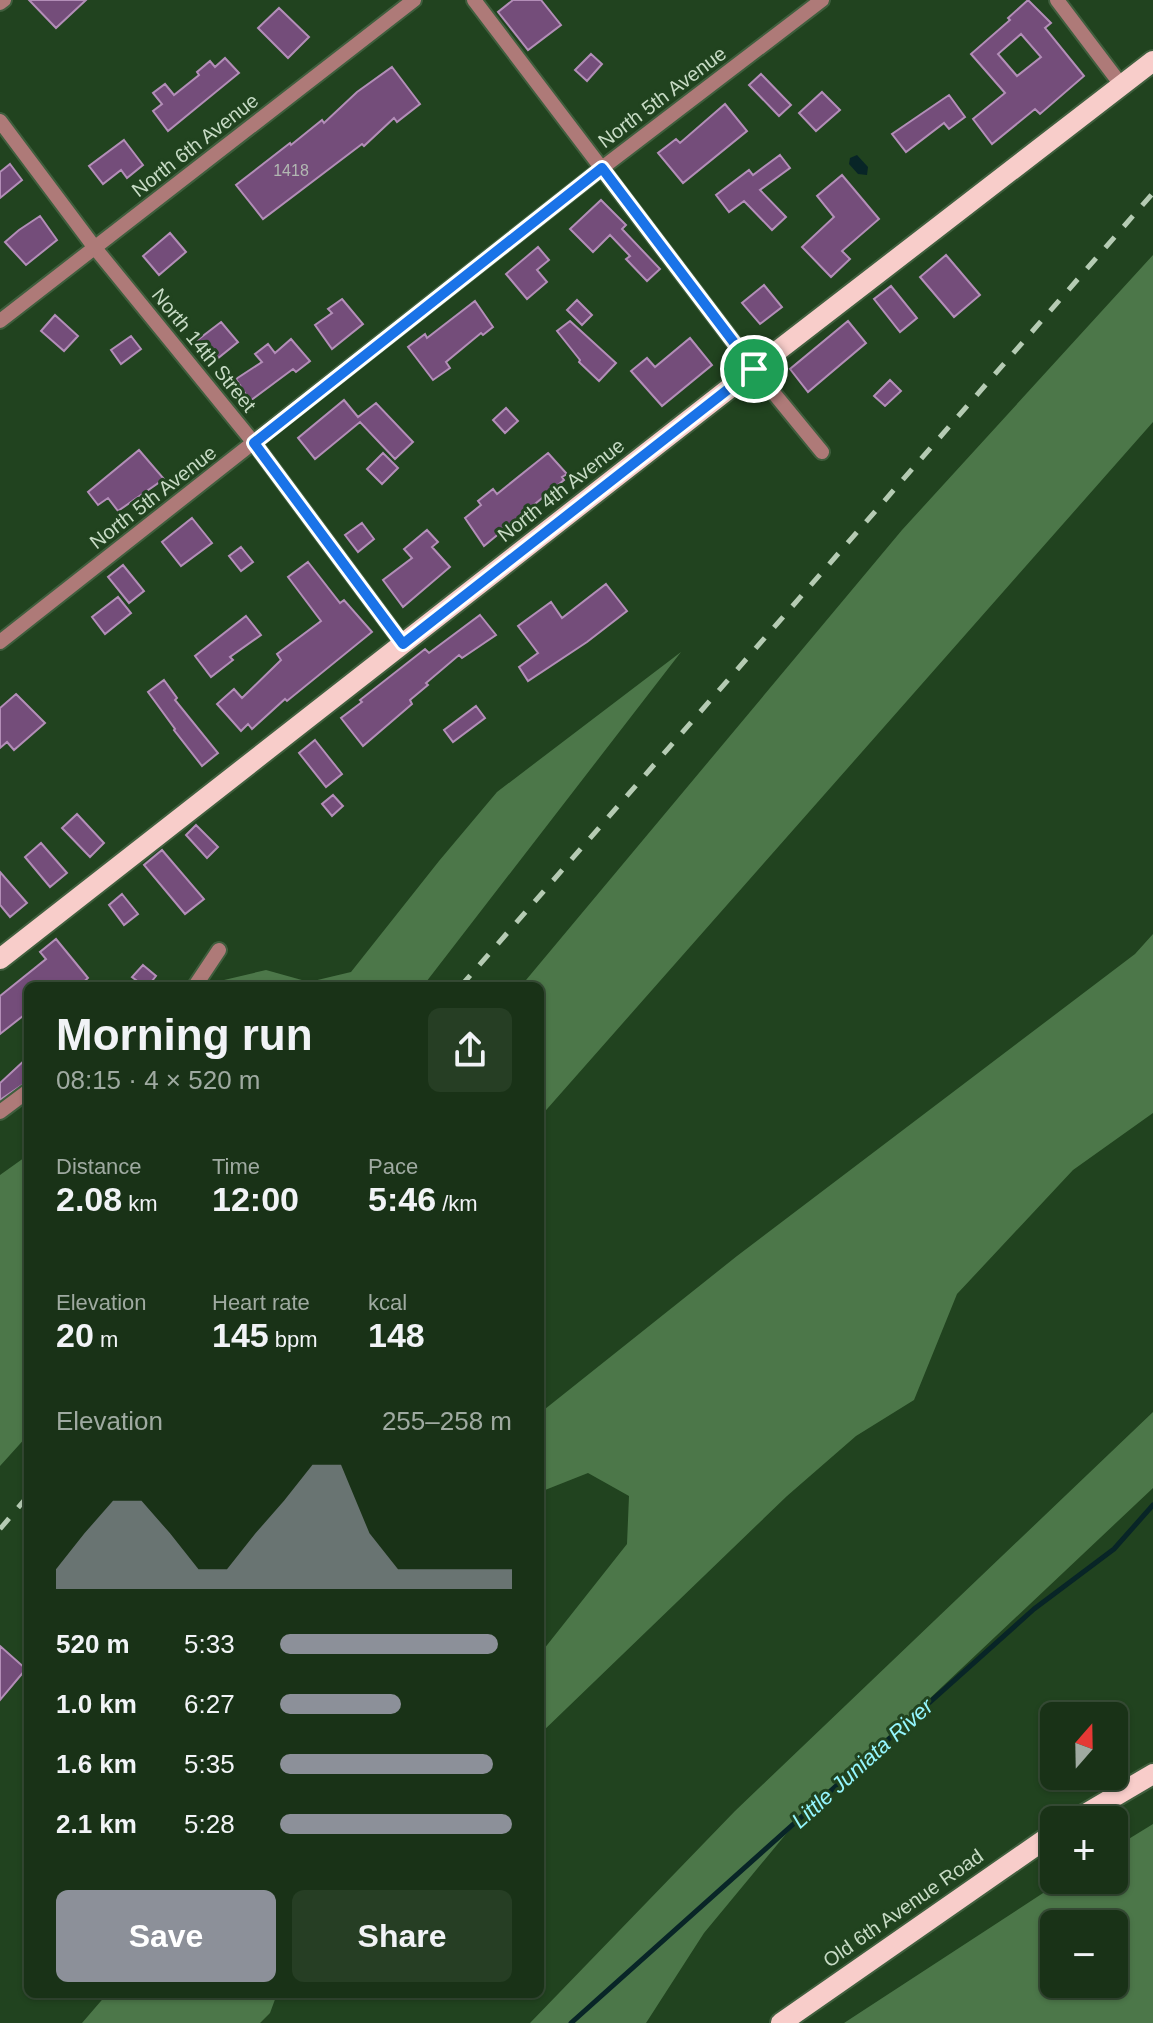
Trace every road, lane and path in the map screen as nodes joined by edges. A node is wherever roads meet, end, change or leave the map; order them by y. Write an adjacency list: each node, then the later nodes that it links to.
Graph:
1 (414, 0): 9 (street, North 6th Avenue)
2 (474, 0): 8 (street)
3 (822, 0): 8 (street, North 5th Avenue)
4 (1057, 0): 6 (street)
5 (1153, 61): 6 (main road, North 4th Avenue)
6 (1122, 86): 11 (main road, North 4th Avenue)
7 (0, 121): 9 (street, North 14th Street)
8 (602, 168): 11 (street); 12 (street, North 5th Avenue)
9 (95, 248): 10 (street, North 6th Avenue); 12 (street, North 14th Street)
10 (0, 321)
11 (754, 369): 13 (street); 15 (main road, North 4th Avenue)
12 (254, 443): 14 (street, North 5th Avenue); 15 (street, North 14th Street)
13 (822, 452)
14 (0, 642)
15 (403, 644): 17 (main road, North 4th Avenue)
16 (219, 950): 18 (street)
17 (0, 959)
18 (198, 982)
19 (24, 1094): 20 (street)
20 (0, 1112)
21 (1153, 1774): 22 (main road)
22 (1099, 1806)
23 (1040, 1843): 24 (main road, Old 6th Avenue Road)
24 (781, 2023)

